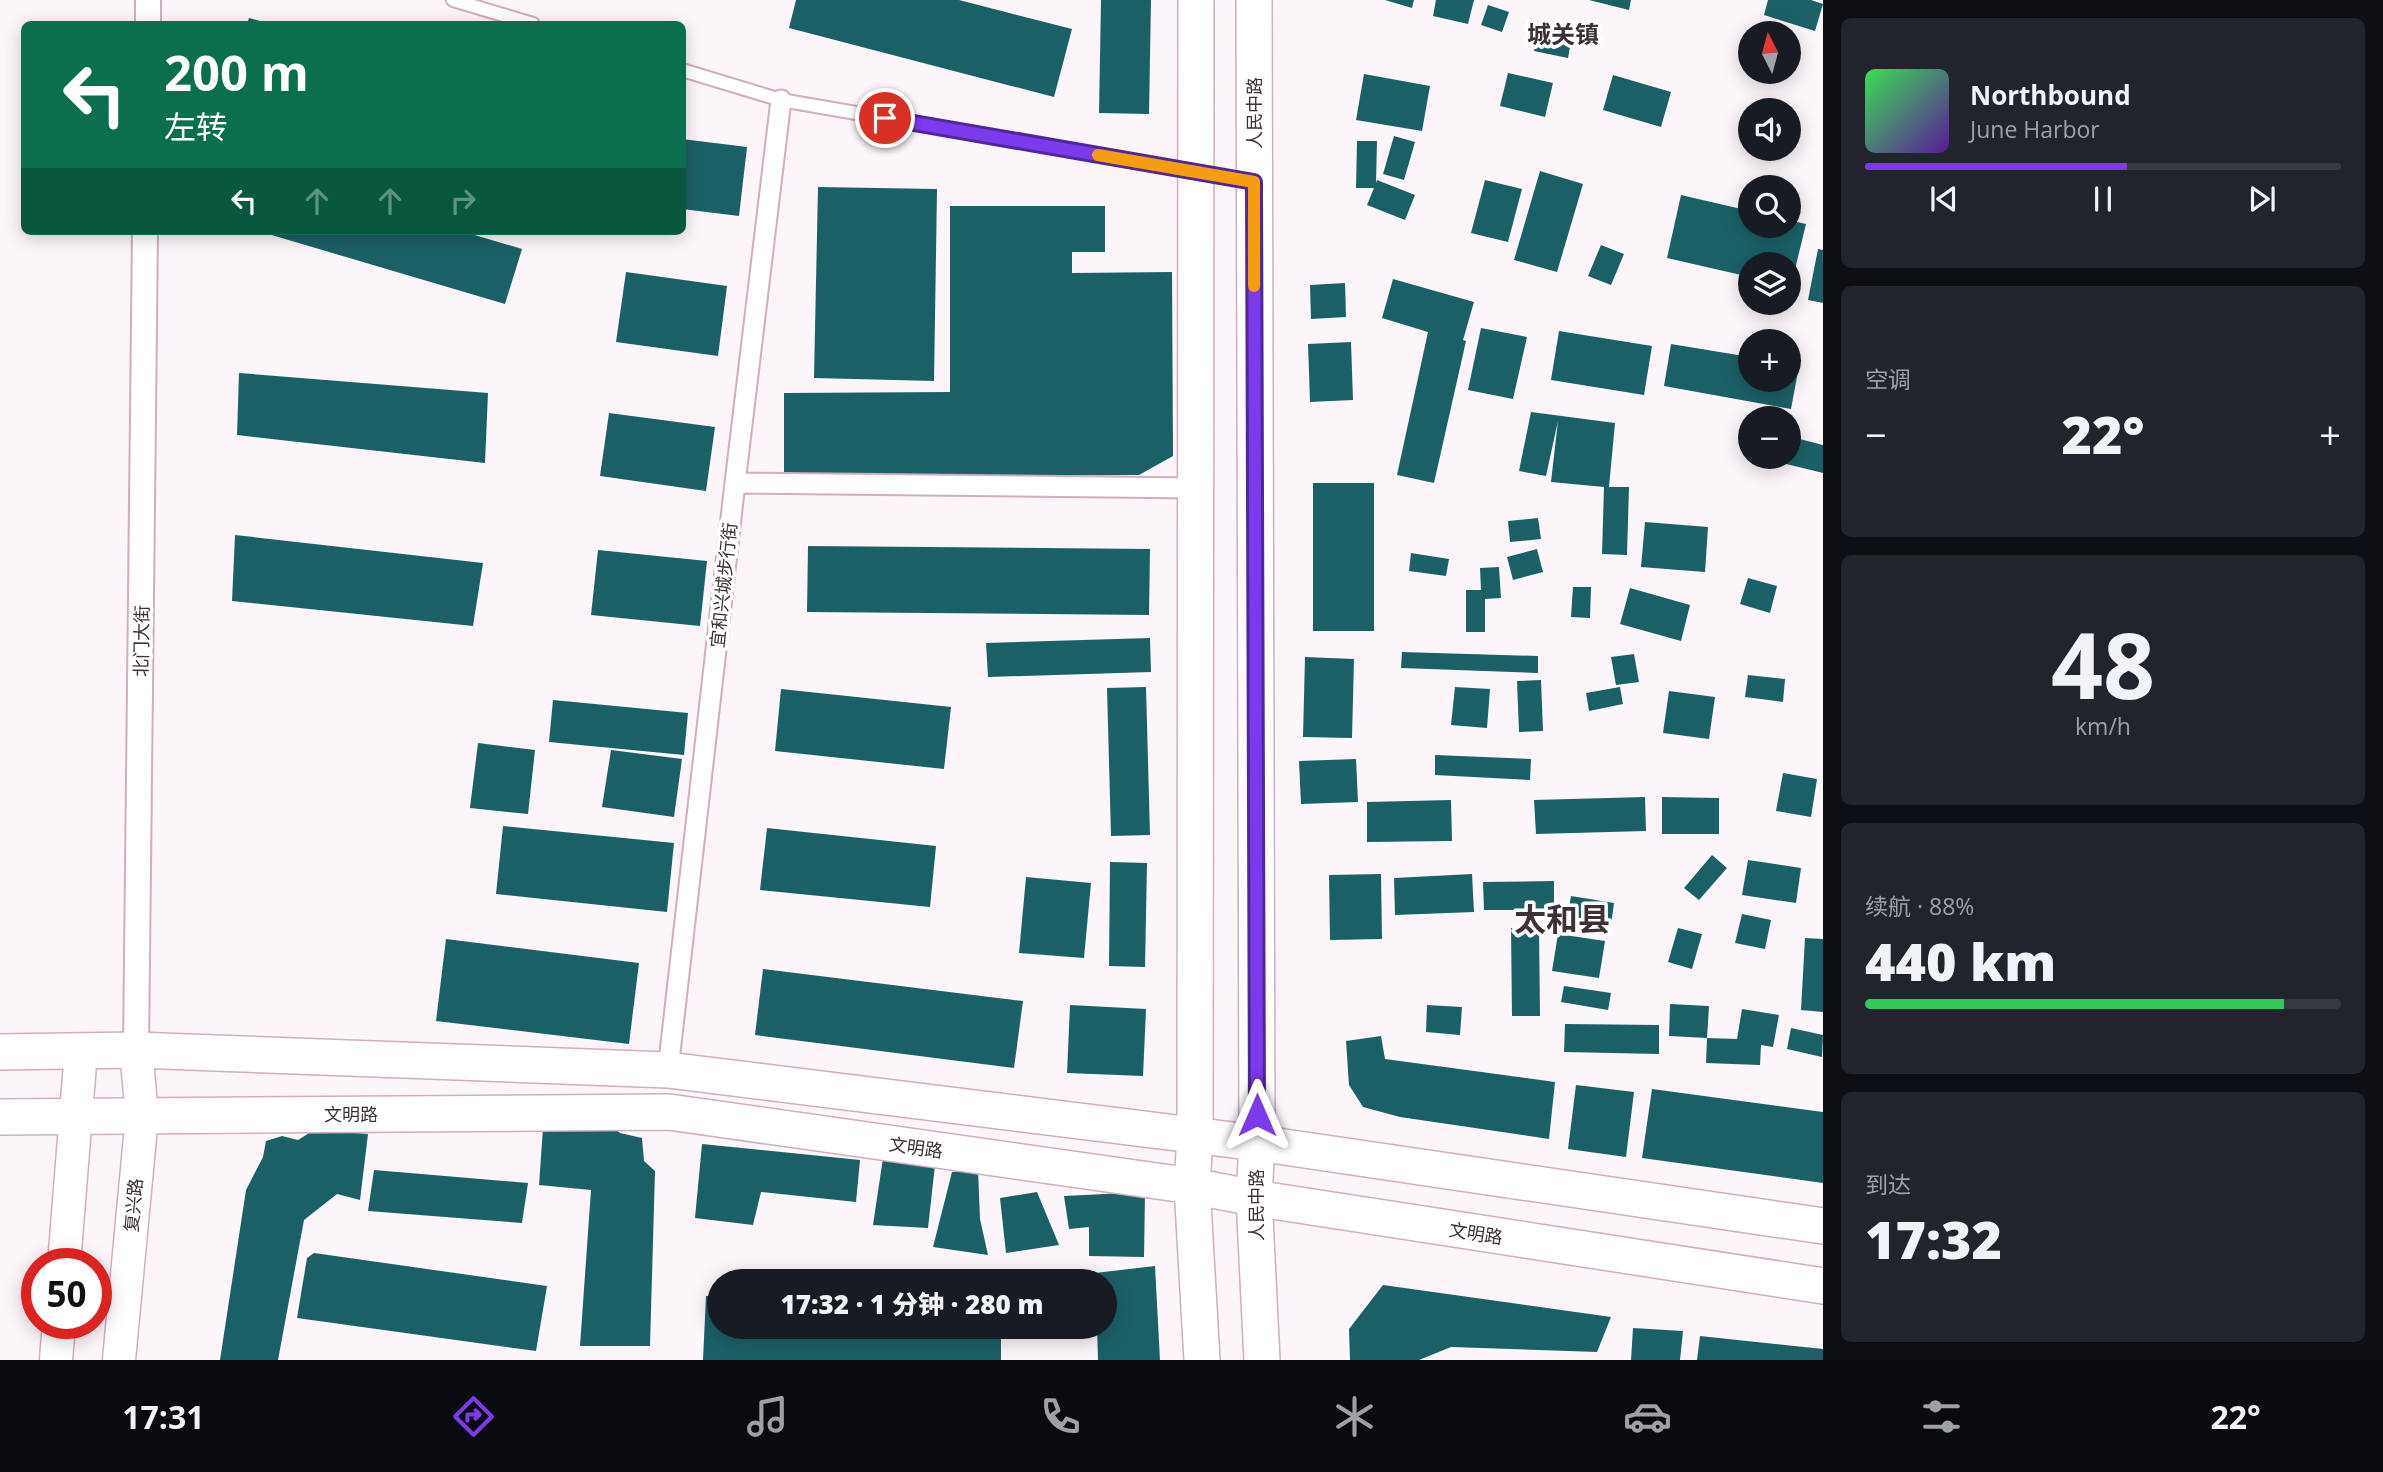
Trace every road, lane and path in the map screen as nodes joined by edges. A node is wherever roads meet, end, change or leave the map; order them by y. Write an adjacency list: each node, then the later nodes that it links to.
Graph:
1 (148, 0): 5 (street)
2 (453, 0): 6 (lane)
3 (1196, 0): 9 (main road)
4 (1254, 0): 10 (main road, 人民中路)
5 (148, 21)
6 (523, 21)
7 (686, 71): 8 (lane)
8 (781, 100): 9 (lane); 12 (street, 宜和兴城步行街)
9 (1196, 173): 10 (lane); 13 (main road)
10 (1254, 182): 22 (main road, 人民中路)
11 (145, 235): 14 (street, 北门大街)
12 (735, 483): 13 (street); 17 (street, 宜和兴城步行街)
13 (1196, 488): 21 (main road)
14 (136, 1050): 15 (main road); 17 (main road); 19 (street, 复兴路)
15 (81, 1051): 16 (main road); 18 (street)
16 (0, 1052)
17 (668, 1070): 21 (main road)
18 (76, 1116): 19 (main road, 文明路); 20 (main road, 文明路); 26 (street)
19 (142, 1116): 23 (main road, 文明路); 30 (street, 复兴路)
20 (0, 1117)
21 (1195, 1135): 22 (main road); 23 (main road)
22 (1257, 1143): 24 (main road, 人民中路); 25 (main road)
23 (1192, 1186): 24 (main road, 文明路); 31 (main road)
24 (1254, 1198): 27 (main road, 文明路); 32 (main road, 人民中路)
25 (1823, 1226)
26 (65, 1248)
27 (1823, 1286)
28 (58, 1339): 29 (street)
29 (56, 1360)
30 (119, 1360)
31 (1202, 1360)
32 (1262, 1360)

